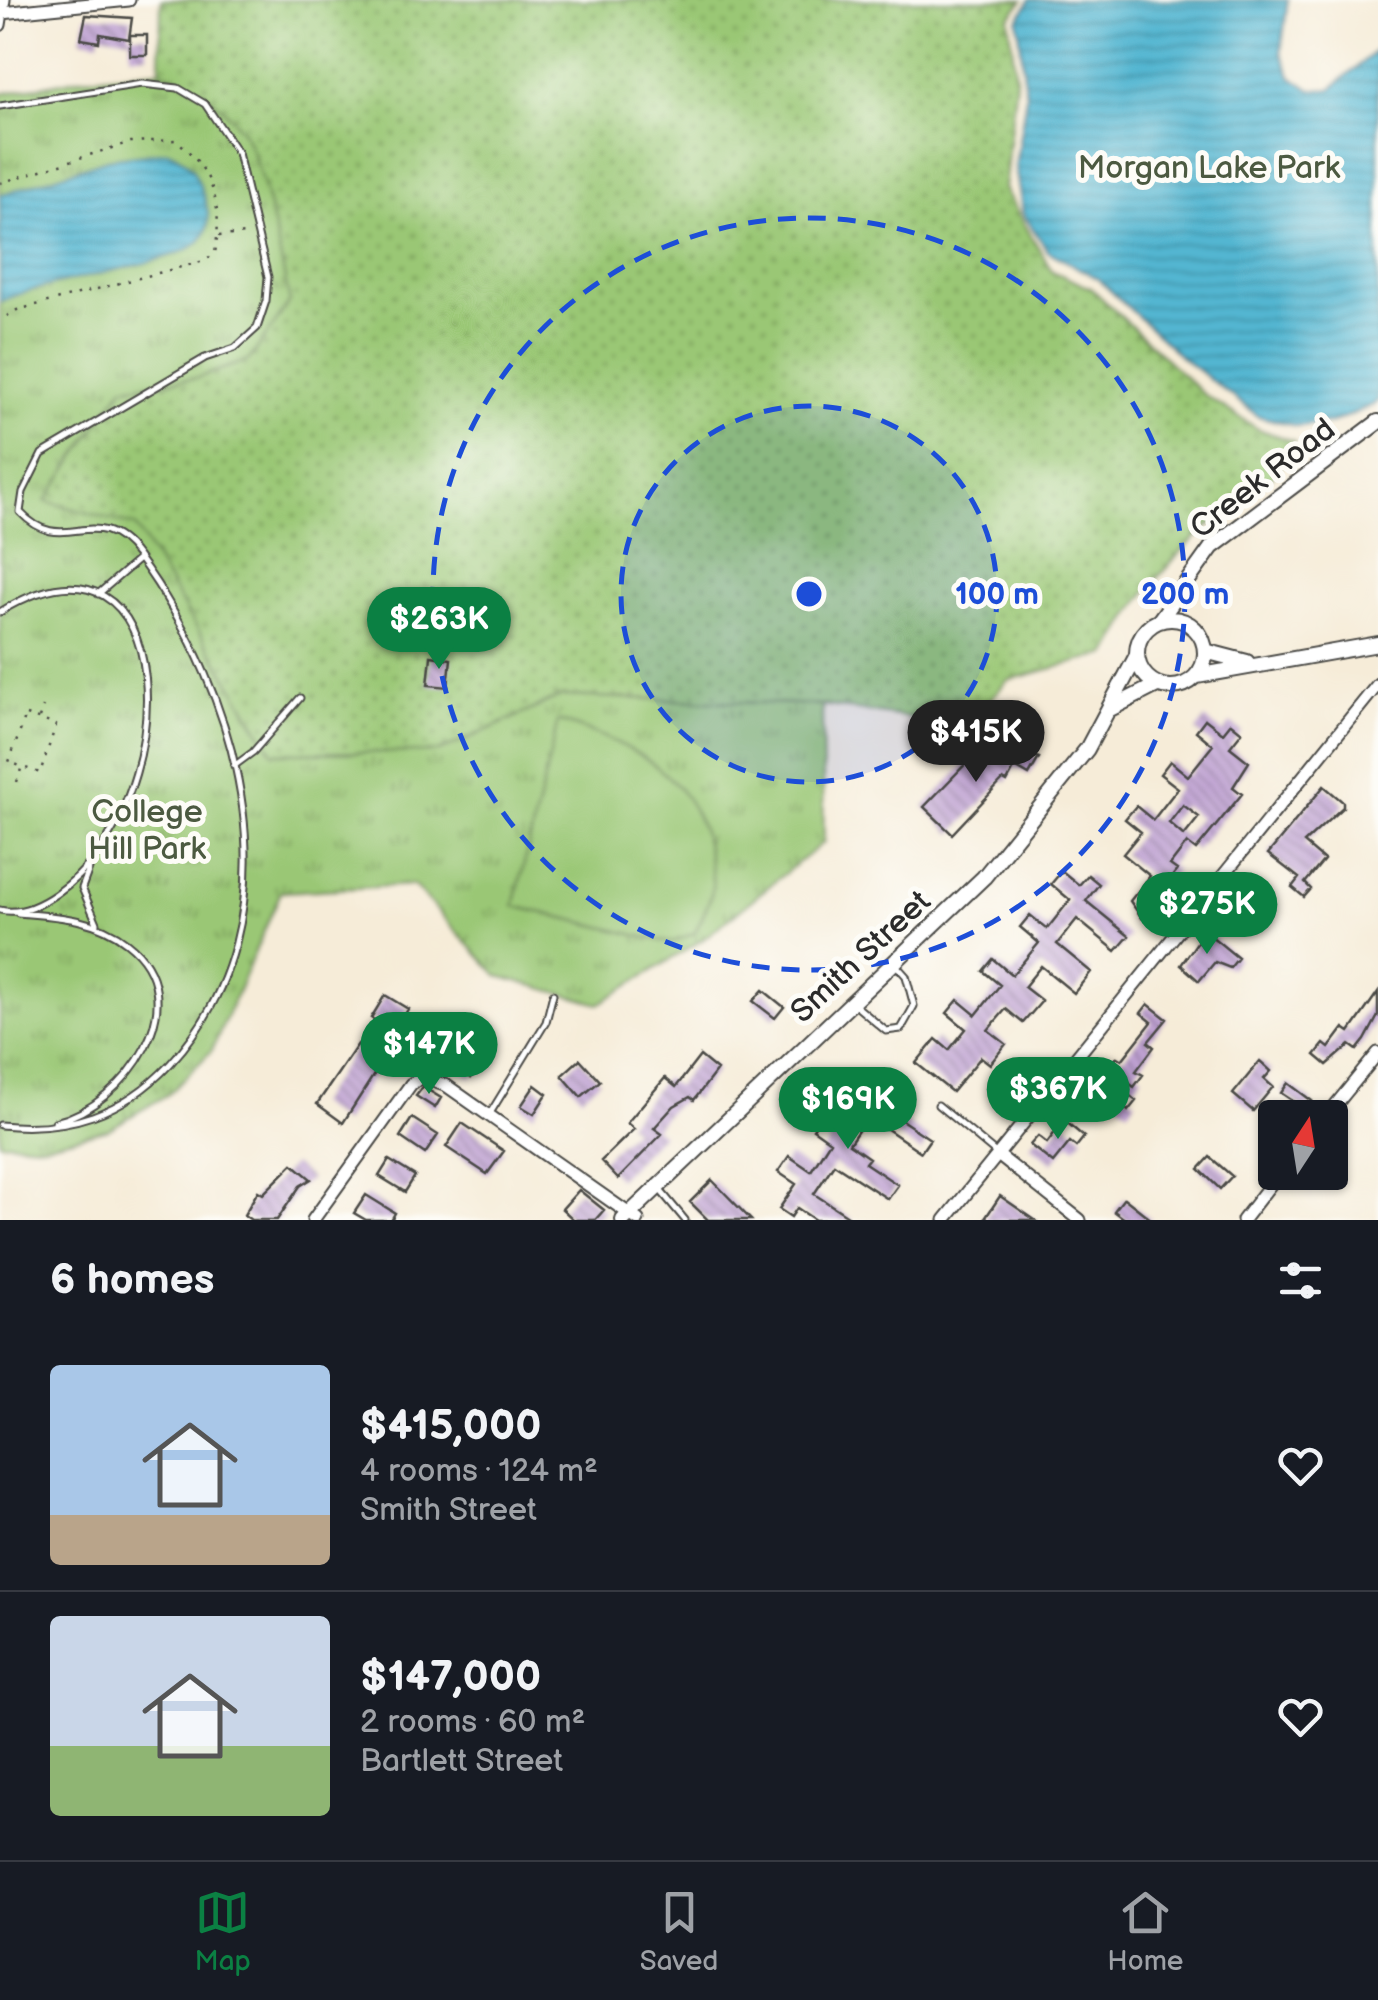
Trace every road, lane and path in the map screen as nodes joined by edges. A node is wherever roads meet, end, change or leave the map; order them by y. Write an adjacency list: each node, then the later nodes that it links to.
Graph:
1 (128, 0): 2 (street)
2 (2, 12)
3 (0, 106): 5 (lane)
4 (0, 183): 6 (path)
5 (257, 232): 6 (path); 9 (lane)
6 (218, 236): 7 (path)
7 (0, 320)
8 (1378, 422): 10 (street, Creek Road)
9 (140, 559): 11 (lane); 26 (lane)
10 (1186, 584): 13 (street, Creek Road); 14 (street, Creek Road)
11 (98, 594): 12 (lane); 29 (lane)
12 (0, 612)
13 (1159, 621): 14 (street); 17 (street)
14 (1189, 624): 16 (street)
15 (1378, 644): 18 (street)
16 (1205, 650): 18 (street); 19 (street)
17 (1136, 658): 21 (street); 24 (street, Smith Street)
18 (1253, 664): 19 (street)
19 (1197, 676): 21 (street)
20 (1378, 684): 42 (street)
21 (1158, 685): 24 (street)
22 (300, 698): 26 (lane)
23 (43, 707): 25 (path)
24 (1109, 710): 33 (street, Smith Street)
25 (38, 719): 27 (path); 27 (path)
26 (234, 766): 41 (lane)
27 (22, 767): 28 (path)
28 (17, 782)
29 (96, 857): 31 (lane); 32 (lane)
30 (0, 910): 31 (lane)
31 (11, 913): 32 (lane)
32 (98, 926): 41 (lane)
33 (894, 963): 35 (street, Smith Street); 35 (lane)
34 (553, 994): 39 (lane)
35 (852, 1003): 43 (street, Smith Street)
36 (1378, 1052): 37 (street)
37 (1339, 1100)
38 (938, 1105): 42 (lane)
39 (489, 1114): 45 (street); 46 (street)
40 (0, 1125): 41 (lane)
41 (28, 1128)
42 (998, 1155): 48 (street); 49 (street)
43 (658, 1187): 45 (street, Smith Street); 47 (lane)
44 (1266, 1190): 50 (street)
45 (631, 1217)
46 (313, 1220)
47 (685, 1220)
48 (946, 1220)
49 (1080, 1220)
50 (1242, 1220)

